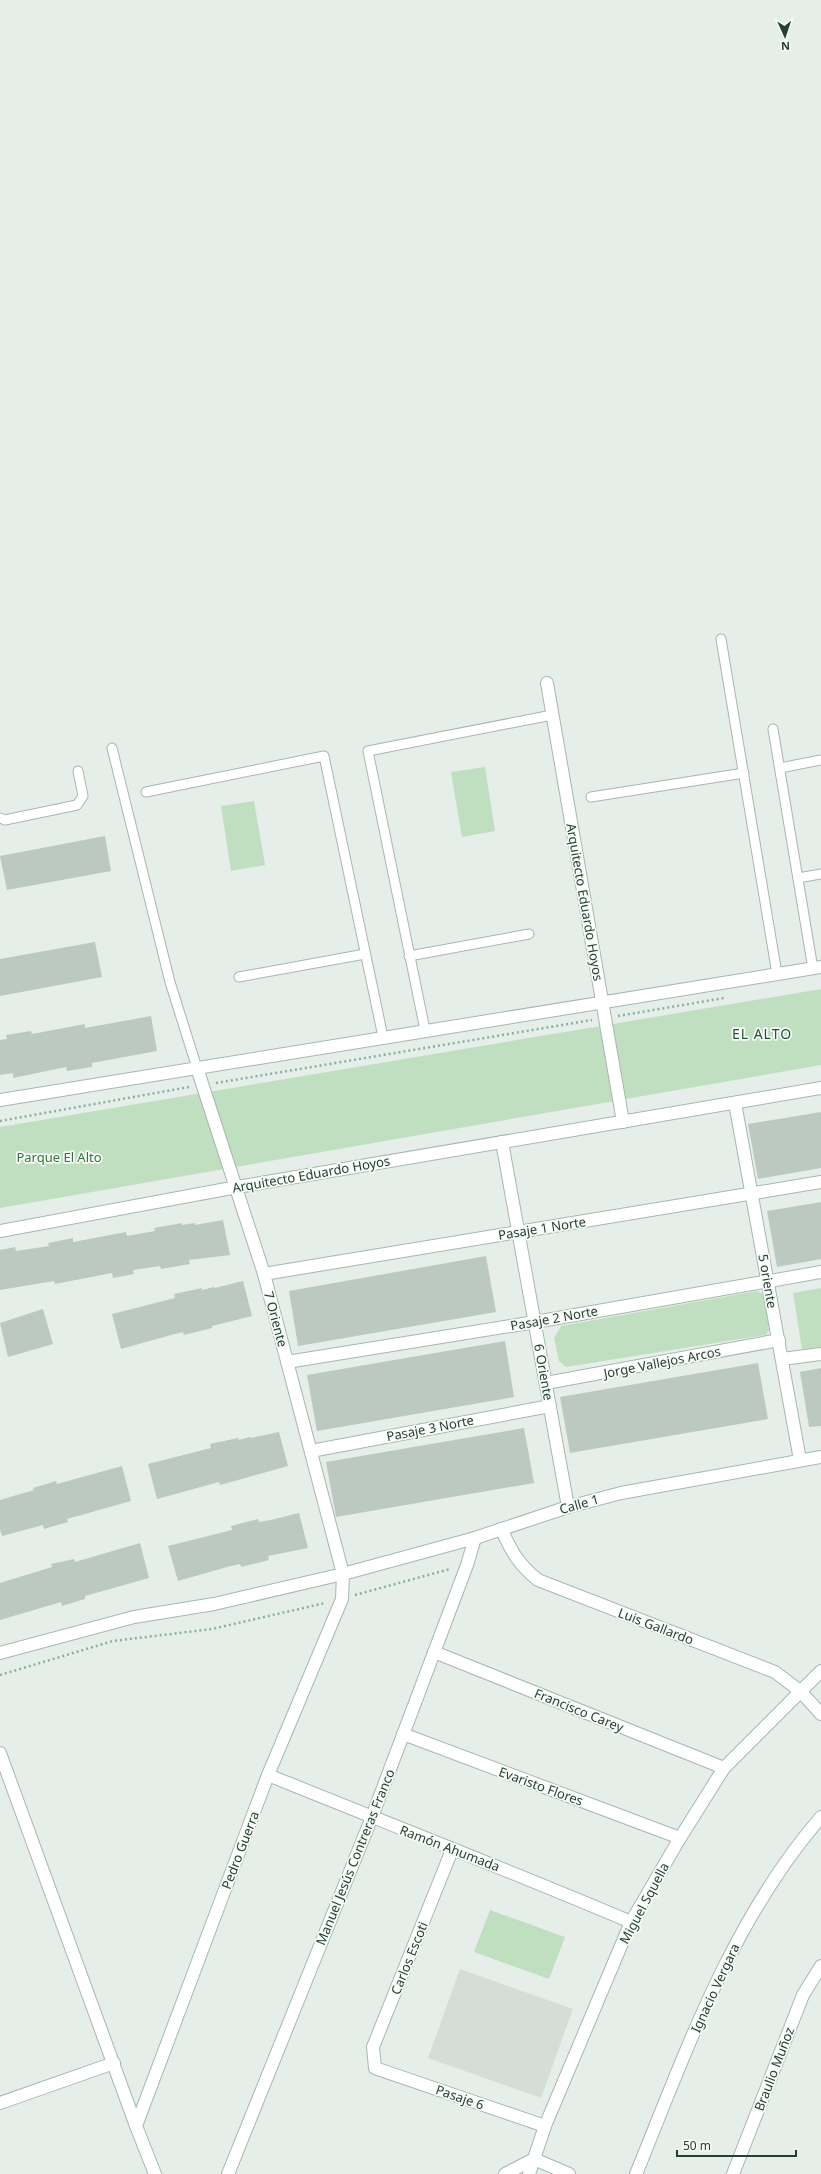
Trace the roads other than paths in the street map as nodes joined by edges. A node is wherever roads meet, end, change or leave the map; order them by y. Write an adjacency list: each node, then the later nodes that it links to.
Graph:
1 (721, 639): 9 (lane)
2 (547, 683): 3 (street, Arquitecto Eduardo Hoyos)
3 (552, 715): 17 (lane); 21 (street, Arquitecto Eduardo Hoyos)
4 (773, 729): 7 (lane)
5 (112, 748): 24 (lane)
6 (821, 760): 7 (lane)
7 (780, 768): 14 (lane)
8 (78, 771): 12 (lane)
9 (744, 773): 11 (lane); 19 (lane)
10 (146, 792): 16 (lane)
11 (591, 797)
12 (0, 818)
13 (821, 874): 14 (lane)
14 (798, 878): 18 (lane)
15 (528, 934): 17 (lane)
16 (365, 954): 20 (lane); 23 (lane)
17 (409, 956): 22 (lane)
18 (817, 968): 19 (street)
19 (777, 974): 21 (street)
20 (239, 977)
21 (602, 1002): 22 (street); 28 (street, Arquitecto Eduardo Hoyos)
22 (424, 1030): 23 (street)
23 (384, 1037): 24 (street)
24 (197, 1068): 26 (street); 31 (street, 7 Oriente)
25 (821, 1088): 27 (street, Arquitecto Eduardo Hoyos)
26 (0, 1100)
27 (736, 1103): 28 (street, Arquitecto Eduardo Hoyos); 32 (street, 5 oriente)
28 (623, 1122): 29 (street, Arquitecto Eduardo Hoyos)
29 (502, 1142): 31 (street, Arquitecto Eduardo Hoyos); 34 (street, 6 Oriente)
30 (821, 1182): 32 (street, Pasaje 1 Norte)
31 (237, 1187): 33 (street, Arquitecto Eduardo Hoyos); 36 (street, 7 Oriente)
32 (752, 1193): 34 (street, Pasaje 1 Norte); 37 (street, 5 oriente)
33 (0, 1231)
34 (518, 1232): 36 (street, Pasaje 1 Norte); 38 (street, 6 Oriente)
35 (821, 1272): 37 (street, Pasaje 2 Norte)
36 (264, 1274): 42 (street, 7 Oriente)
37 (768, 1281): 38 (street, Pasaje 2 Norte); 39 (street, 5 oriente)
38 (535, 1322): 42 (street, Pasaje 2 Norte); 43 (street, 6 Oriente)
39 (778, 1340): 41 (street, 5 oriente); 43 (street, Jorge Vallejos Arcos)
40 (821, 1354): 41 (street)
41 (782, 1359): 47 (street, 5 oriente)
42 (287, 1362): 45 (street, 7 Oriente)
43 (546, 1383): 44 (street, 6 Oriente)
44 (550, 1406): 45 (street, Pasaje 3 Norte); 48 (street, 6 Oriente)
45 (311, 1451): 51 (street, 7 Oriente)
46 (821, 1457): 47 (street, Calle 1)
47 (800, 1460): 48 (street, Calle 1)
48 (568, 1506): 49 (street, Calle 1)
49 (501, 1530): 50 (street, Calle 1); 55 (street, Luis Gallardo)
50 (475, 1538): 51 (street, Calle 1); 52 (street, Manuel Jesús Contreras Franco)
51 (343, 1574): 53 (street, Calle 1); 60 (street, Pedro Guerra)
52 (434, 1652): 57 (street, Manuel Jesús Contreras Franco); 59 (street, Francisco Carey)
53 (0, 1653)
54 (821, 1671): 55 (street, Miguel Squella)
55 (800, 1691): 56 (street, Luis Gallardo); 59 (street, Miguel Squella)
56 (821, 1714)
57 (403, 1734): 61 (street, Manuel Jesús Contreras Franco); 63 (street, Evaristo Flores)
58 (0, 1753): 67 (street)
59 (724, 1768): 63 (street, Miguel Squella)
60 (268, 1775): 61 (street, Ramón Ahumada); 70 (street, Pedro Guerra)
61 (372, 1817): 64 (street, Ramón Ahumada); 74 (street, Manuel Jesús Contreras Franco)
62 (821, 1817): 78 (street, Ignacio Vergara)
63 (680, 1838): 65 (street, Miguel Squella)
64 (452, 1850): 65 (street, Ramón Ahumada); 68 (street, Carlos Escoti)
65 (631, 1922): 71 (street, Miguel Squella)
66 (821, 1966): 79 (street, Braulio Muñoz)
67 (114, 2063): 69 (street); 70 (street)
68 (375, 2068): 71 (street, Pasaje 6)
69 (0, 2103)
70 (136, 2126): 73 (street)
71 (545, 2126): 72 (street, Miguel Squella)
72 (534, 2159): 75 (street); 76 (street, Miguel Squella); 77 (street)
73 (155, 2174)
74 (228, 2174)
75 (505, 2174)
76 (529, 2174)
77 (569, 2174)
78 (636, 2174)
79 (733, 2174)

